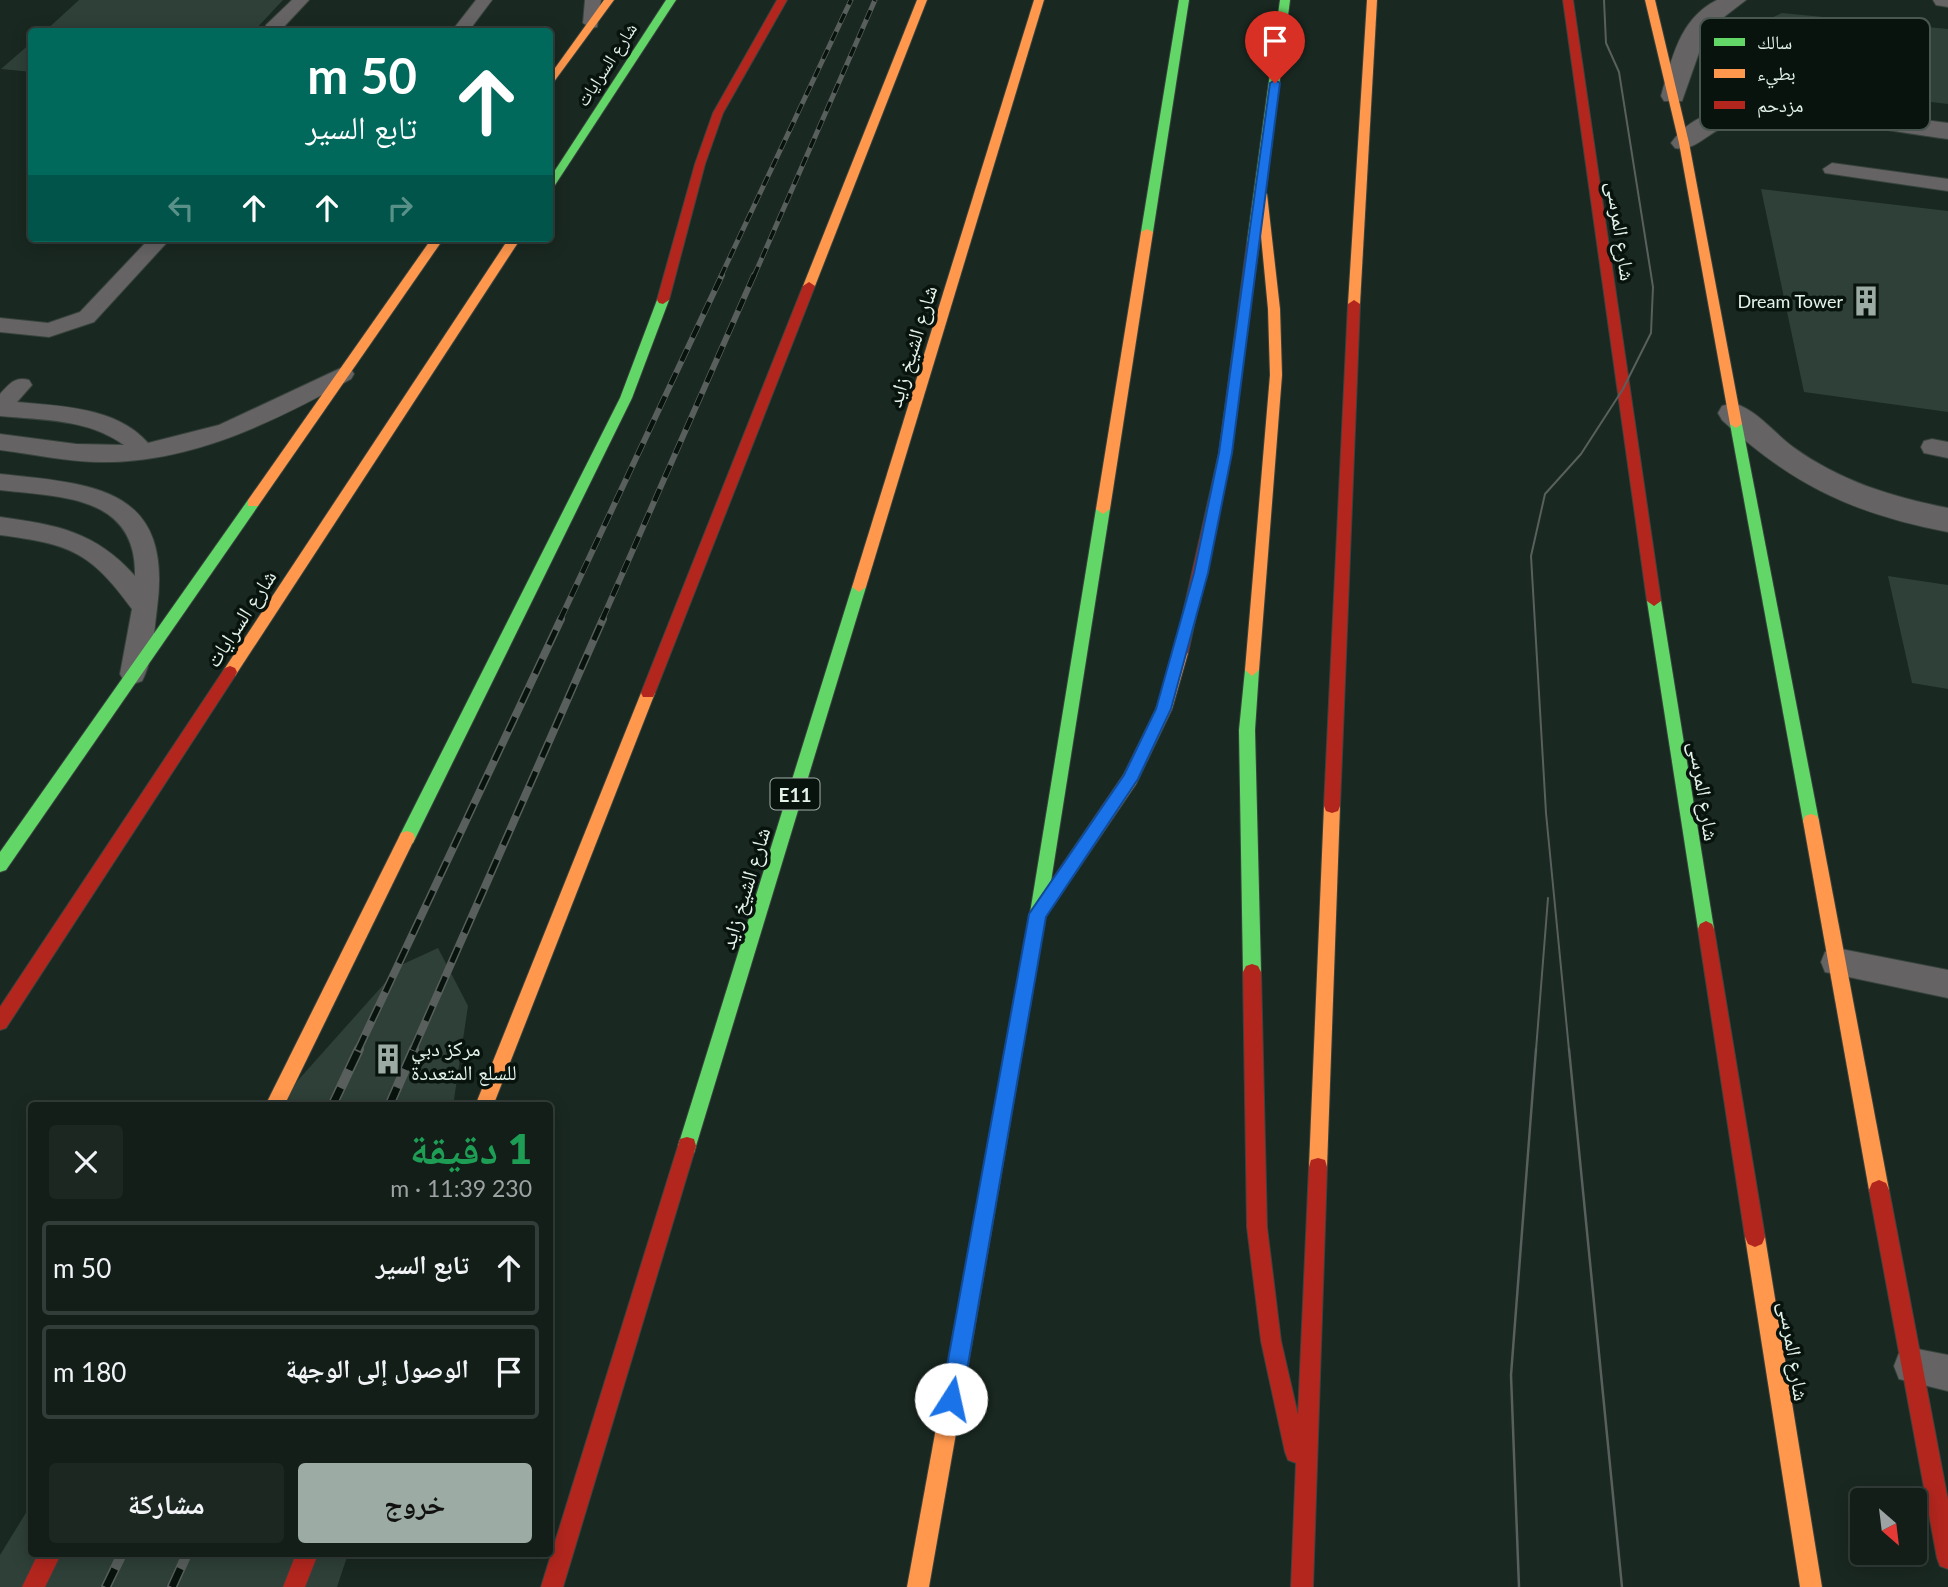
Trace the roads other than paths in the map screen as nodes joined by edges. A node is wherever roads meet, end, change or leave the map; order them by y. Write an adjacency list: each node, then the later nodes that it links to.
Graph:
1 (301, 0): 18 (lane)
2 (484, 0): 19 (lane)
3 (593, 0): 17 (lane)
4 (609, 0): 17 (main road, شارع السرايات)
5 (671, 0): 27 (main road, شارع السرايات)
6 (782, 0): 50 (main road)
7 (922, 0): 51 (main road)
8 (1039, 0): 61 (main road, شارع الشيخ زايد / E11)
9 (1184, 0): 46 (main road)
10 (1285, 0): 29 (main road)
11 (1372, 0): 55 (main road)
12 (1568, 0): 64 (main road, شارع المرسى)
13 (1650, 0): 21 (main road)
14 (1735, 0): 15 (street)
15 (1703, 18)
16 (1700, 21): 21 (street)
17 (592, 23): 20 (main road, شارع السرايات)
18 (273, 28)
19 (462, 28)
20 (553, 77)
21 (1672, 96): 25 (main road)
22 (1700, 127): 25 (street)
23 (1930, 129): 24 (street)
24 (1948, 131)
25 (1684, 143): 37 (main road)
26 (1832, 169): 28 (lane)
27 (553, 180)
28 (1948, 185)
29 (1262, 194): 46 (main road); 55 (main road)
30 (157, 242): 33 (lane)
31 (435, 242): 34 (main road)
32 (512, 242): 49 (main road, شارع السرايات)
33 (0, 325)
34 (343, 374): 39 (lane); 44 (main road)
35 (21, 384): 36 (lane)
36 (0, 407): 39 (lane)
37 (1733, 414): 41 (street); 47 (main road)
38 (0, 442): 39 (lane)
39 (143, 452)
40 (0, 482): 43 (lane)
41 (1948, 520)
42 (0, 526): 43 (lane)
43 (144, 606): 44 (lane)
44 (133, 674): 45 (main road)
45 (1, 862)
46 (1038, 914): 62 (main road)
47 (1836, 962): 48 (lane); 52 (main road)
48 (1948, 984)
49 (0, 1022)
50 (276, 1102)
51 (486, 1102)
52 (1912, 1366): 53 (lane); 54 (main road)
53 (1948, 1373)
54 (1940, 1475): 58 (main road)
55 (1305, 1484): 63 (main road)
56 (48, 1557): 59 (main road)
57 (306, 1557): 60 (main road)
58 (1948, 1558)
59 (33, 1587)
60 (294, 1587)
61 (552, 1587)
62 (918, 1587)
63 (1302, 1587)
64 (1811, 1587)

